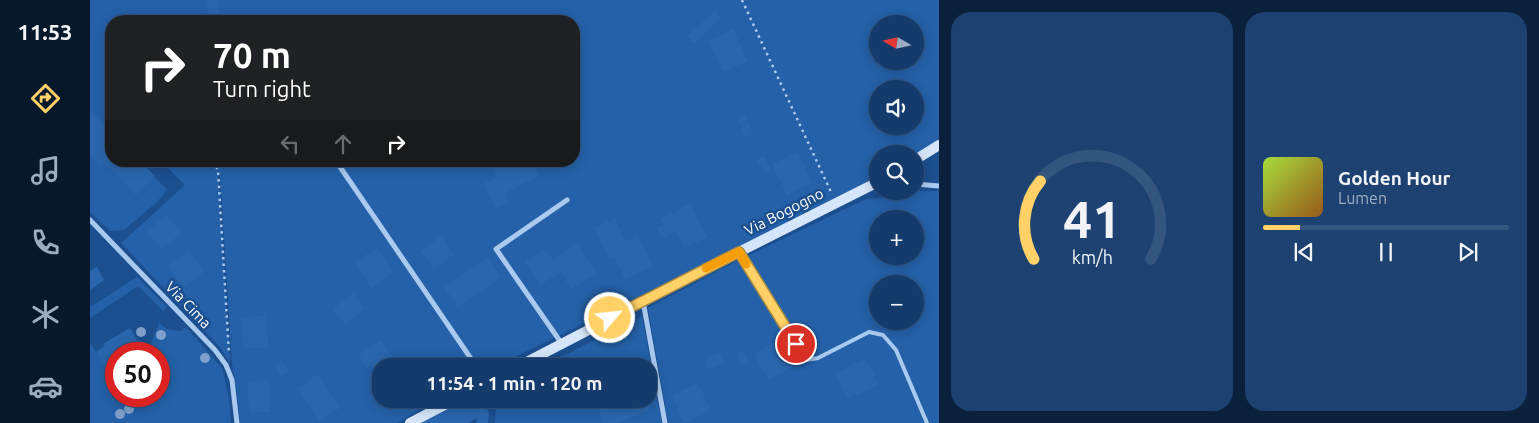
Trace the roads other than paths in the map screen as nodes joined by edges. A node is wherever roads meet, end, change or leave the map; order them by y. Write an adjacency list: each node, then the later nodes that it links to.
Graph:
1 (939, 145): 2 (main road)
2 (924, 154)
3 (340, 167): 12 (street)
4 (924, 185): 6 (street)
5 (869, 186): 9 (main road, Via Bogogno)
6 (939, 186)
7 (567, 200): 11 (street)
8 (90, 220): 15 (street, Via Cima)
9 (739, 252): 10 (main road, Via Bogogno); 18 (lane)
10 (642, 301): 11 (main road, Via Bogogno); 17 (street)
11 (562, 344): 13 (main road, Via Bogogno)
12 (471, 358)
13 (534, 358)
14 (439, 408): 16 (main road)
15 (237, 423)
16 (410, 423)
17 (664, 423)
18 (926, 423)

